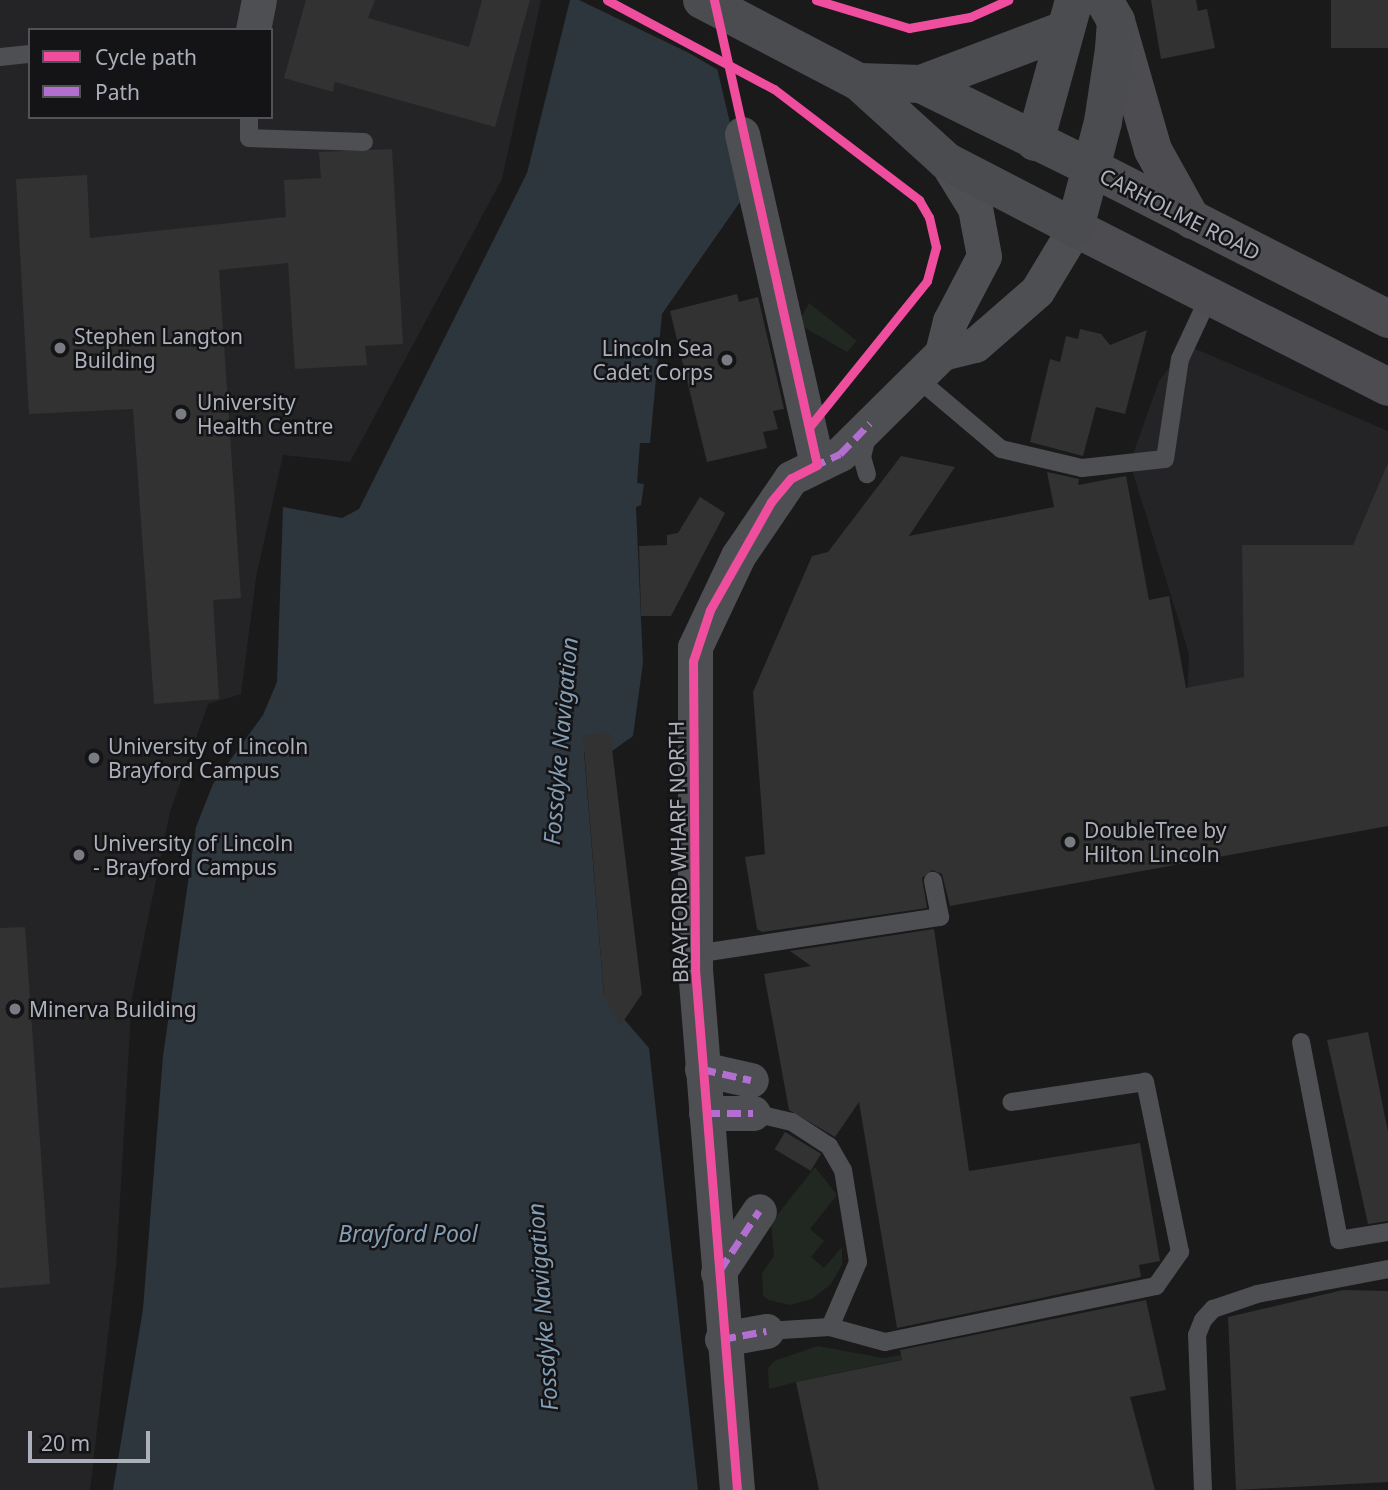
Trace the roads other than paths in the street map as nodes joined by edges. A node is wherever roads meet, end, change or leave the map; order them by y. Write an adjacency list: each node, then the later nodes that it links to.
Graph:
1 (259, 0): 5 (street)
2 (702, 0): 8 (main road)
3 (1110, 10): 15 (main road, CARHOLME ROAD); 16 (main road)
4 (1068, 16): 9 (main road); 13 (main road)
5 (253, 28)
6 (28, 54): 7 (lane)
7 (0, 57)
8 (859, 82): 9 (main road); 14 (main road)
9 (921, 84): 13 (main road)
10 (249, 119): 12 (lane)
11 (742, 134): 24 (street)
12 (364, 142)
13 (1035, 142): 15 (main road); 17 (main road)
14 (946, 161): 17 (main road); 20 (street)
15 (1090, 167): 16 (main road, CARHOLME ROAD); 17 (main road)
16 (1194, 222): 19 (main road, CARHOLME ROAD)
17 (1067, 225): 18 (main road); 20 (street, BRAYFORD WHARF NORTH)
18 (1208, 299): 21 (lane); 22 (main road)
19 (1388, 319)
20 (942, 353): 21 (street, BRAYFORD WHARF NORTH)
21 (917, 377): 23 (street, BRAYFORD WHARF NORTH)
22 (1388, 387)
23 (870, 423): 24 (street, BRAYFORD WHARF NORTH); 25 (lane)
24 (817, 465): 27 (street, BRAYFORD WHARF NORTH)
25 (867, 474)
26 (933, 881): 27 (lane)
27 (695, 954): 29 (street, BRAYFORD WHARF NORTH)
28 (1301, 1042): 34 (lane)
29 (702, 1069): 30 (street); 32 (street, BRAYFORD WHARF NORTH)
30 (752, 1096): 32 (street); 37 (lane)
31 (1011, 1102): 37 (lane)
32 (706, 1113): 36 (street, BRAYFORD WHARF NORTH)
33 (758, 1211): 36 (street)
34 (1388, 1233)
35 (1388, 1269): 41 (lane)
36 (718, 1273): 39 (street, BRAYFORD WHARF NORTH)
37 (830, 1327): 38 (lane)
38 (765, 1331): 39 (street)
39 (722, 1339): 40 (street, BRAYFORD WHARF NORTH)
40 (737, 1490)
41 (1203, 1490)

